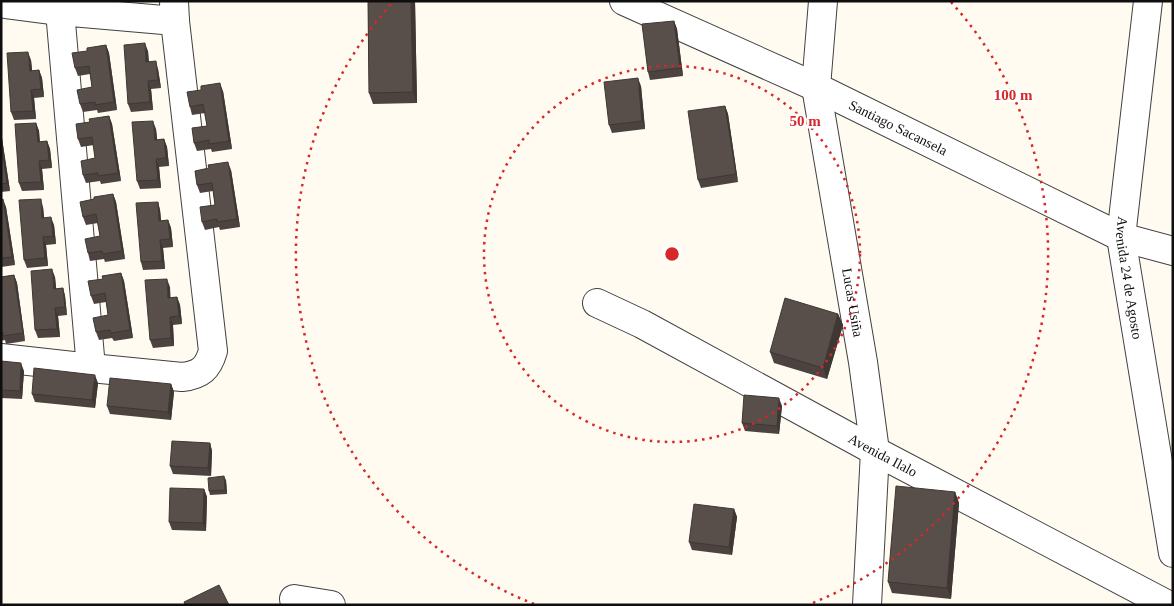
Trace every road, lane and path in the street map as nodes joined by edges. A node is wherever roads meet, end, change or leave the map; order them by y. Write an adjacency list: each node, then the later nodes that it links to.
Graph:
1 (624, 1): 7 (street, Santiago Sacansela)
2 (822, 1): 7 (street, Lucas Usiña)
3 (1148, 1): 8 (street, Avenida 24 de Agosto)
4 (3, 4): 5 (street)
5 (59, 6): 6 (street); 12 (street)
6 (175, 11): 12 (street)
7 (816, 86): 8 (street, Santiago Sacansela); 13 (street, Lucas Usiña)
8 (1121, 237): 9 (street, Santiago Sacansela); 14 (street, Avenida 24 de Agosto)
9 (1173, 251)
10 (597, 303): 13 (street, Avenida Ilalo)
11 (1, 358): 12 (street)
12 (90, 368)
13 (875, 451): 17 (street, Lucas Usiña); 18 (street, Avenida Ilalo)
14 (1173, 553)
15 (294, 599): 16 (street)
16 (331, 605)
17 (867, 605)
18 (1168, 605)

